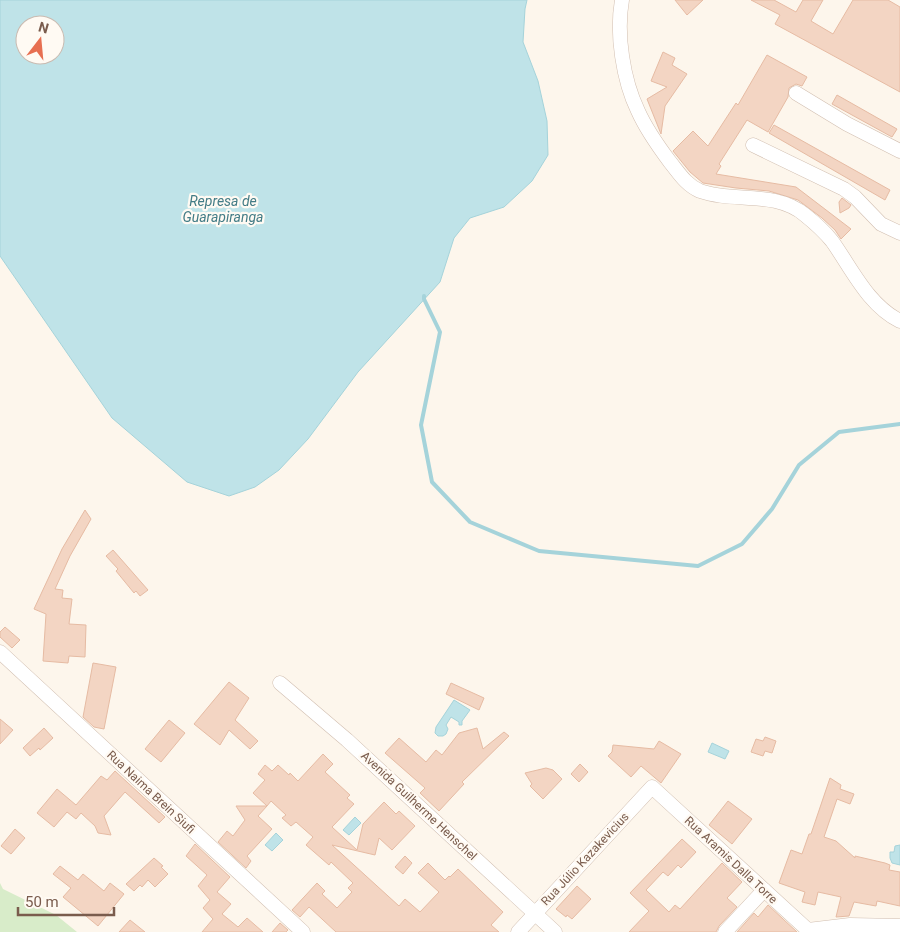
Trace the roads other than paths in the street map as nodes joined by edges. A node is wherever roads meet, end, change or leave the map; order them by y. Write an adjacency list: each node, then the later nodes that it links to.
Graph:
1 (622, 0): 6 (street)
2 (796, 93): 4 (street)
3 (753, 145): 5 (street)
4 (900, 151)
5 (900, 233)
6 (900, 321)
7 (0, 652): 14 (street, Rua Naima Brein Siufi)
8 (280, 683): 11 (street, Avenida Guilherme Henschel)
9 (652, 787): 10 (street, Rua Aramis Dalla Torre); 11 (street, Rua Júlio Kazakevicius)
10 (764, 890): 13 (street, Rua Aramis Dalla Torre); 17 (street)
11 (536, 914): 15 (street, Rua Júlio Kazakevicius); 16 (street, Avenida Guilherme Henschel)
12 (900, 926): 13 (street)
13 (809, 931)
14 (303, 932)
15 (518, 932)
16 (555, 932)
17 (725, 932)

